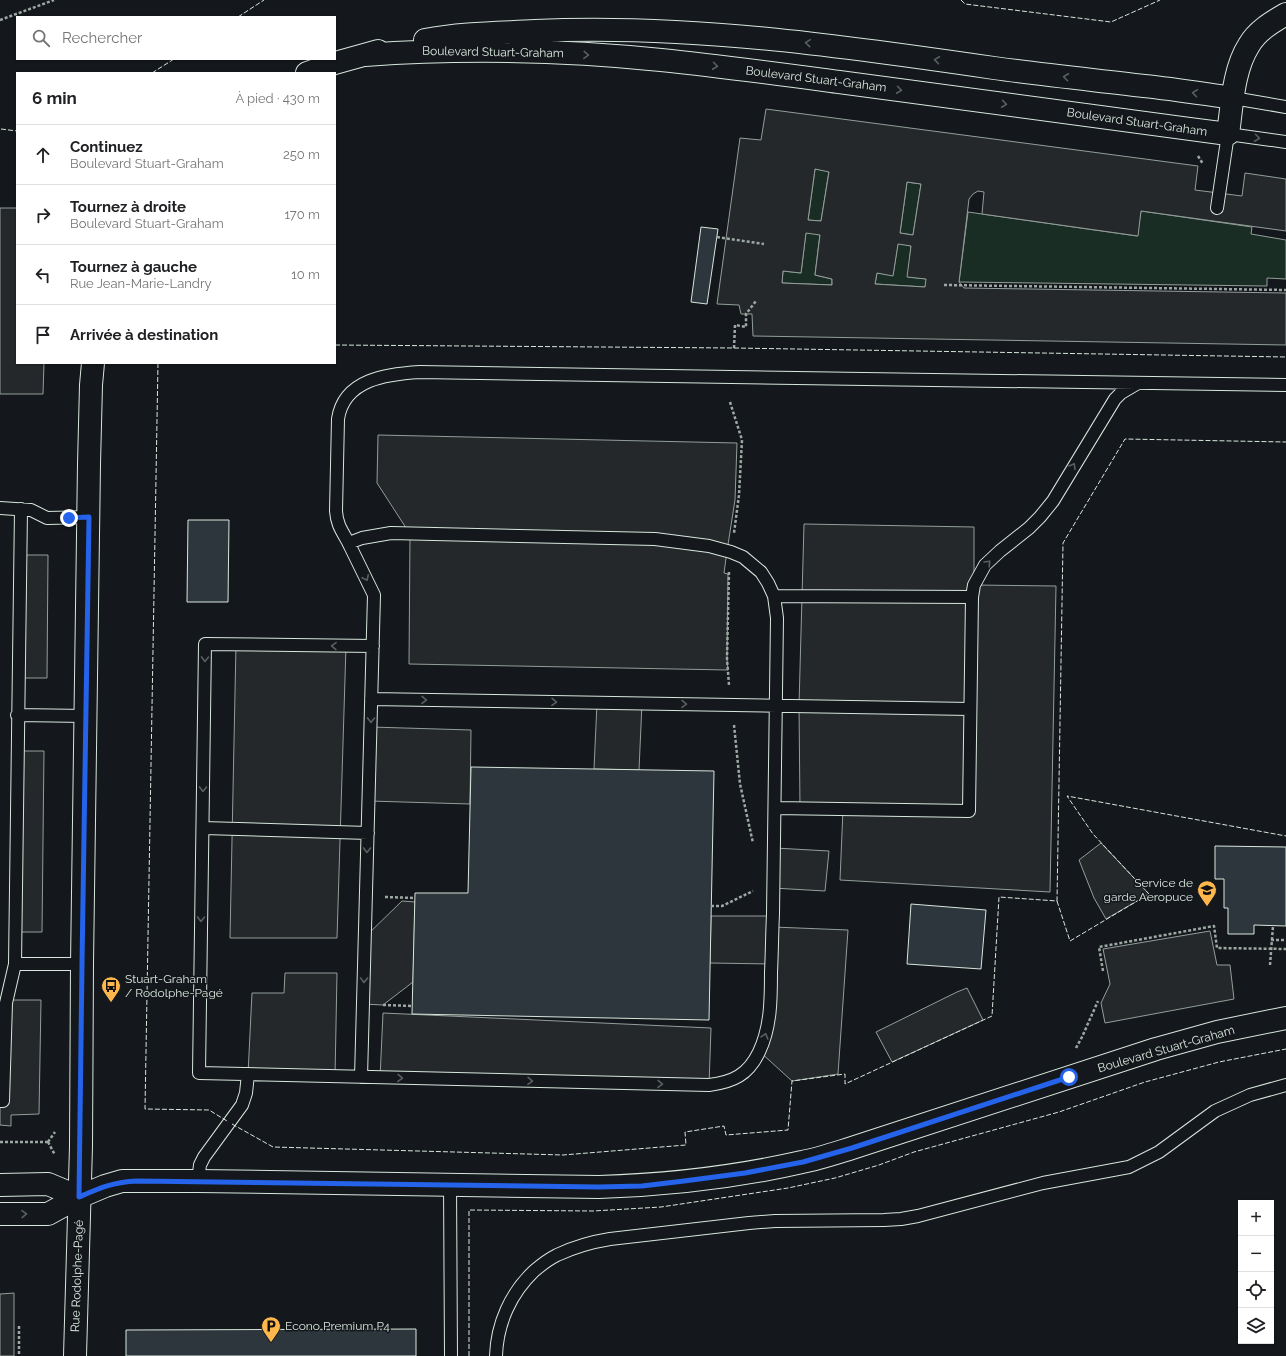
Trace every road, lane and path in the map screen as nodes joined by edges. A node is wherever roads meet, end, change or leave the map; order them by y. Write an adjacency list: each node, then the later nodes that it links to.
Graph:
1 (54, 0): 3 (path)
2 (1286, 14): 6 (street)
3 (0, 20)
4 (365, 54): 5 (street, Boulevard Stuart-Graham); 6 (street, Boulevard Stuart-Graham, one-way to 4); 8 (street, Boulevard Stuart-Graham, one-way to 8)
5 (310, 72)
6 (1234, 98): 7 (lane); 8 (street)
7 (1286, 107)
8 (1228, 134): 9 (lane, one-way to 9); 10 (lane)
9 (1286, 142)
10 (1216, 208)
11 (717, 237): 12 (path)
12 (764, 244)
13 (944, 285): 14 (path)
14 (1286, 290)
15 (756, 301): 16 (path)
16 (734, 348)
17 (93, 364): 24 (street)
18 (1138, 383): 19 (lane); 25 (lane); 27 (lane, one-way to 18)
19 (1286, 385)
20 (730, 402): 21 (path)
21 (742, 440)
22 (0, 508): 23 (lane)
23 (20, 509): 24 (lane); 32 (lane)
24 (89, 517): 33 (street)
25 (349, 543): 26 (lane); 28 (lane, one-way to 28)
26 (774, 596): 27 (lane); 30 (lane)
27 (972, 597): 31 (lane)
28 (373, 646): 29 (lane); 35 (lane, one-way to 35)
29 (371, 699): 30 (lane, one-way to 30); 36 (lane, one-way to 36)
30 (776, 705): 31 (lane); 34 (lane)
31 (970, 709): 34 (lane)
32 (18, 715): 33 (lane); 44 (lane)
33 (86, 716): 45 (street)
34 (775, 808): 54 (lane, one-way to 34)
35 (203, 828): 36 (lane); 53 (lane, one-way to 53)
36 (368, 833): 37 (lane, one-way to 37)
37 (366, 896): 38 (path); 49 (lane, one-way to 49)
38 (415, 898)
39 (1273, 926): 40 (path)
40 (1271, 940): 41 (path); 42 (path)
41 (1286, 940)
42 (1271, 949): 43 (path); 46 (path); 47 (path)
43 (1286, 949)
44 (15, 964): 45 (lane); 56 (lane)
45 (82, 964): 62 (street)
46 (1270, 965)
47 (1103, 971)
48 (1098, 1001): 52 (path)
49 (363, 1004): 50 (path); 54 (lane)
50 (412, 1006)
51 (1286, 1018): 60 (street, Boulevard Stuart-Graham)
52 (1082, 1037)
53 (248, 1074): 54 (lane); 59 (lane)
54 (361, 1077)
55 (1286, 1085): 68 (lane)
56 (0, 1101)
57 (0, 1142): 58 (path)
58 (48, 1142)
59 (198, 1181): 60 (street, Boulevard Stuart-Graham); 62 (street, Boulevard Stuart-Graham)
60 (450, 1184): 67 (lane)
61 (0, 1185): 62 (street)
62 (79, 1197): 63 (street, Boulevard Stuart-Graham, one-way to 62); 66 (street, Rue Rodolphe-Pagé)
63 (0, 1214)
64 (19, 1326): 65 (path)
65 (19, 1356)
66 (75, 1356)
67 (451, 1356)
68 (496, 1356)

